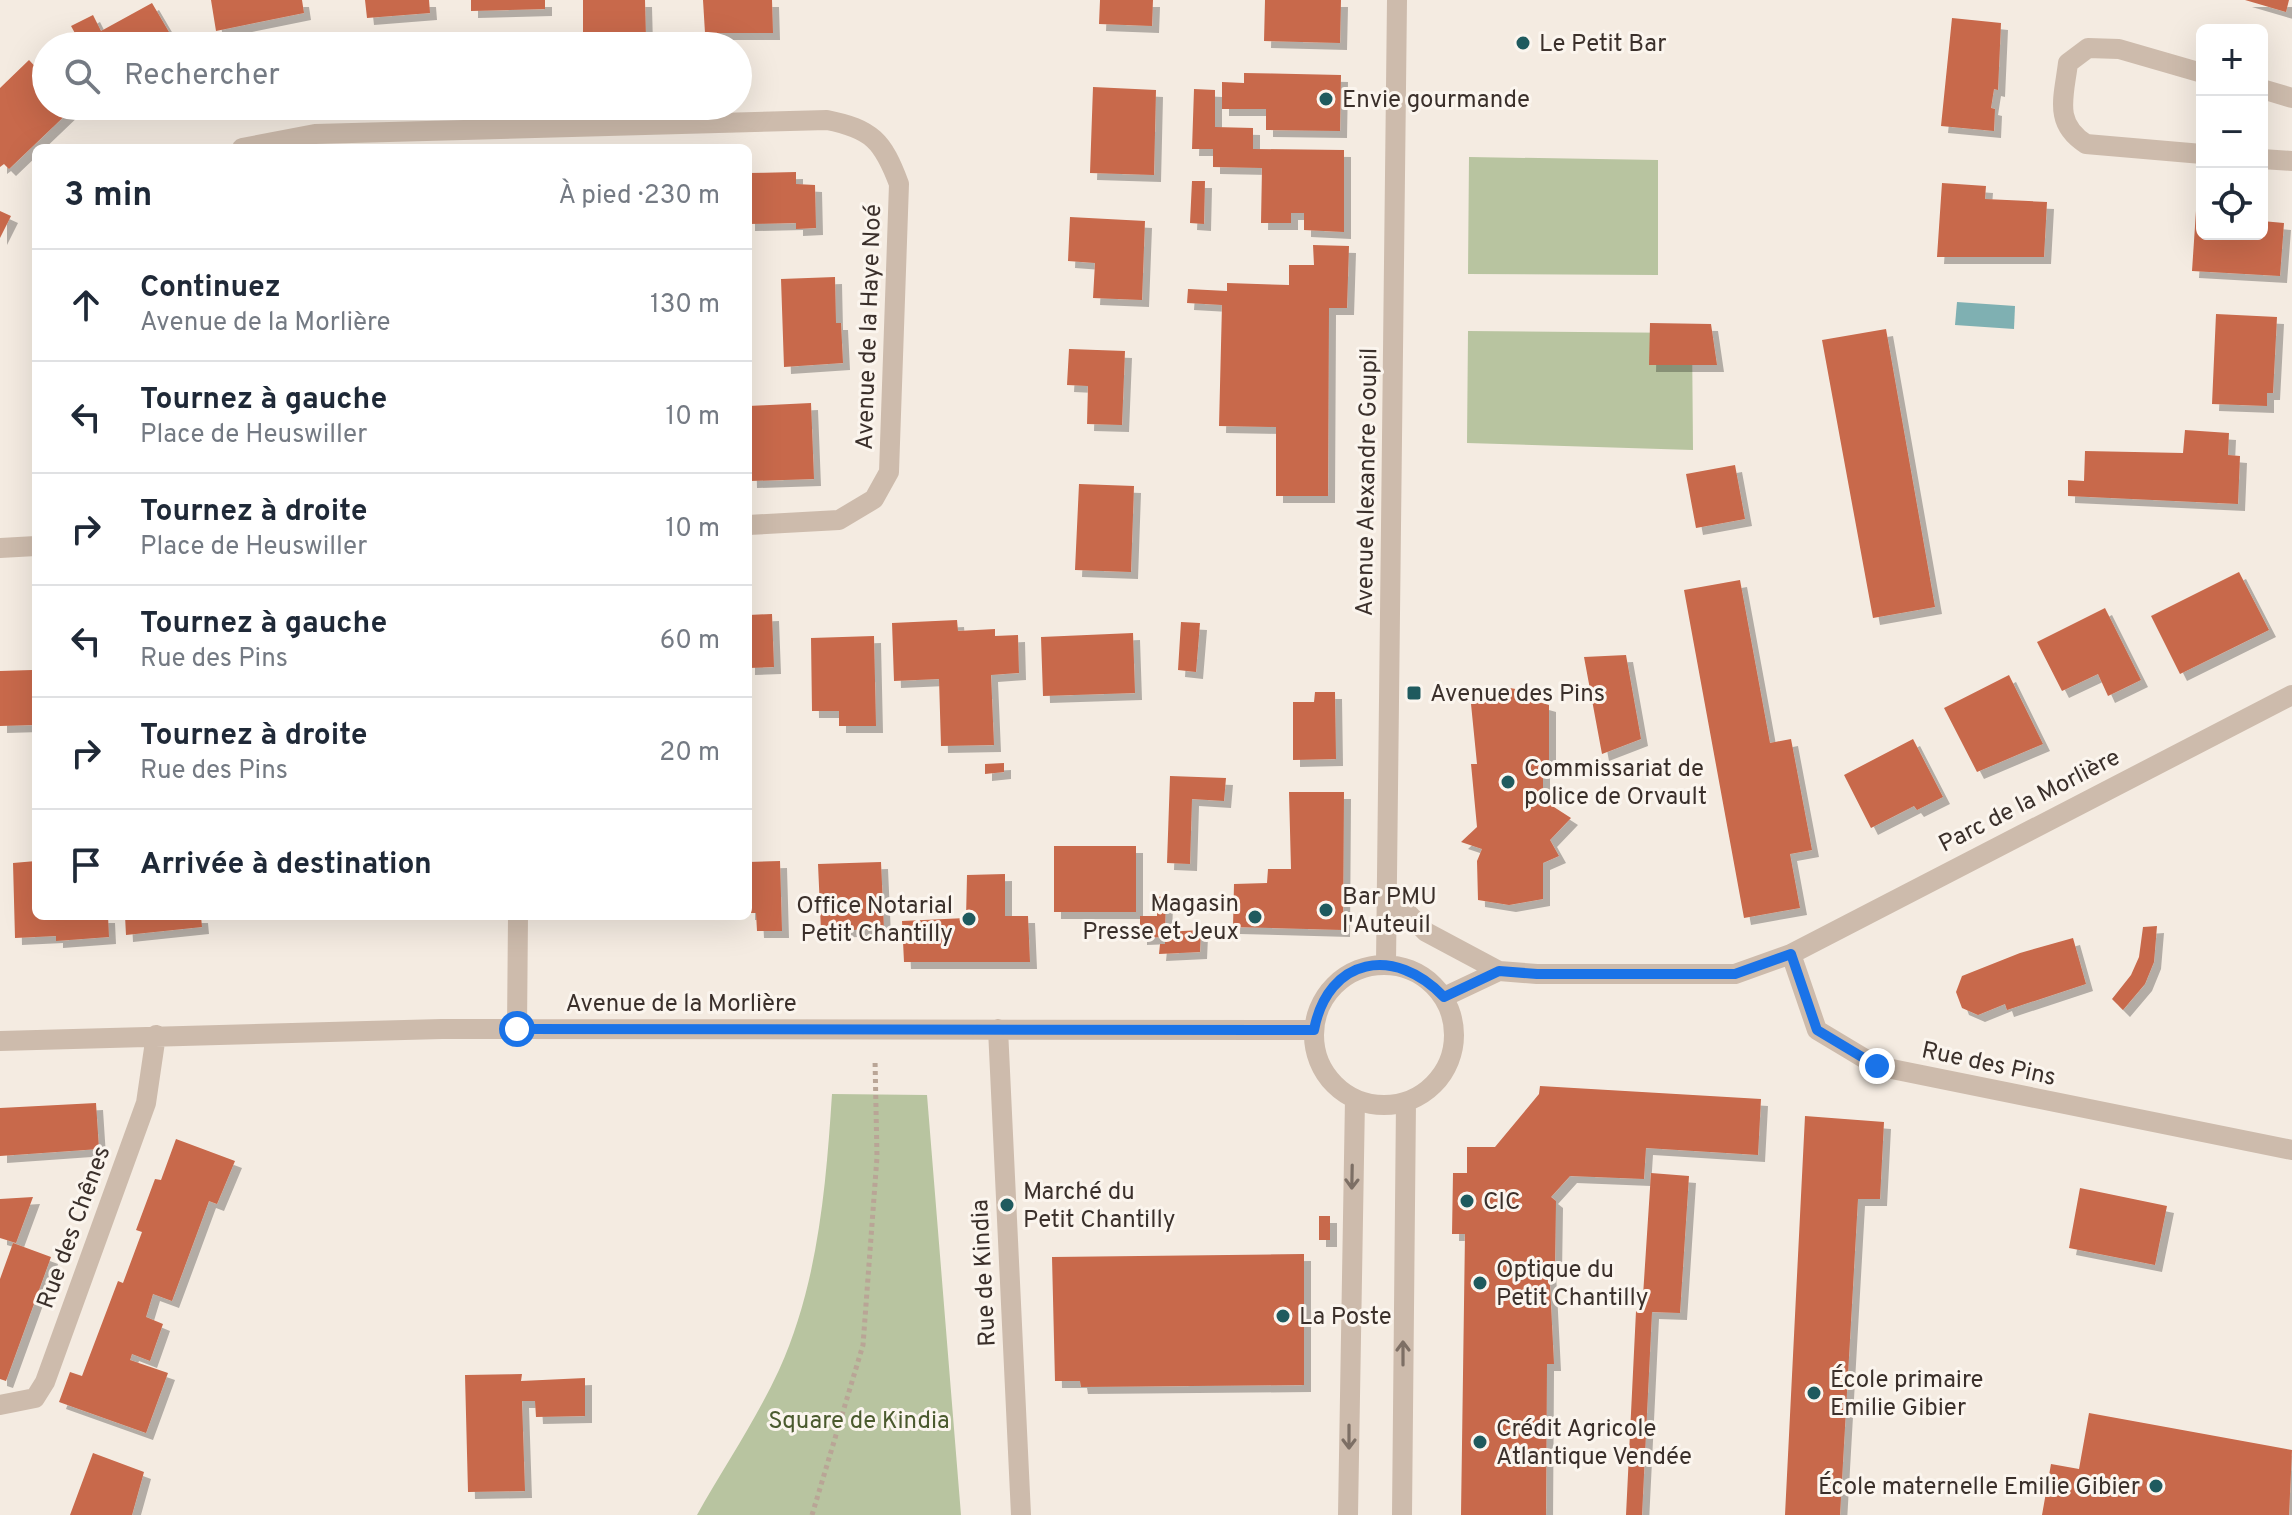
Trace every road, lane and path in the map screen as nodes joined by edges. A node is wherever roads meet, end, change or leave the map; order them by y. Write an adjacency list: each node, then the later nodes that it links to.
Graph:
1 (1397, 0): 13 (street, Avenue Alexandre Goupil)
2 (2196, 71): 6 (street)
3 (2268, 91): 4 (street)
4 (2292, 98)
5 (263, 144): 9 (street, Avenue de la Haye Noé)
6 (2196, 153)
7 (2268, 159): 8 (street)
8 (2292, 161)
9 (752, 525)
10 (32, 546): 11 (street)
11 (0, 548)
12 (2292, 695): 15 (street, Parc de la Morlière)
13 (1387, 892): 16 (street, Avenue Alexandre Goupil); 17 (street)
14 (518, 920): 19 (street)
15 (1791, 954): 17 (street); 27 (street, Rue des Pins)
16 (1386, 964): 18 (street); 22 (street)
17 (1499, 971): 18 (street)
18 (1444, 997): 26 (street)
19 (517, 1029): 21 (street, Avenue de la Morlière); 23 (street, Avenue de la Morlière)
20 (998, 1029): 21 (street, Avenue de la Morlière); 22 (street, Avenue de la Morlière); 30 (street, Rue de Kindia)
21 (875, 1030): 29 (path)
22 (1314, 1030): 25 (street)
23 (156, 1035): 24 (street, Avenue de la Morlière); 28 (street, Rue des Chênes)
24 (0, 1041)
25 (1355, 1099): 26 (street); 31 (street, one-way to 31)
26 (1406, 1102): 32 (street, one-way to 26)
27 (2292, 1150)
28 (0, 1405)
29 (812, 1515)
30 (1021, 1515)
31 (1348, 1515)
32 (1402, 1515)

